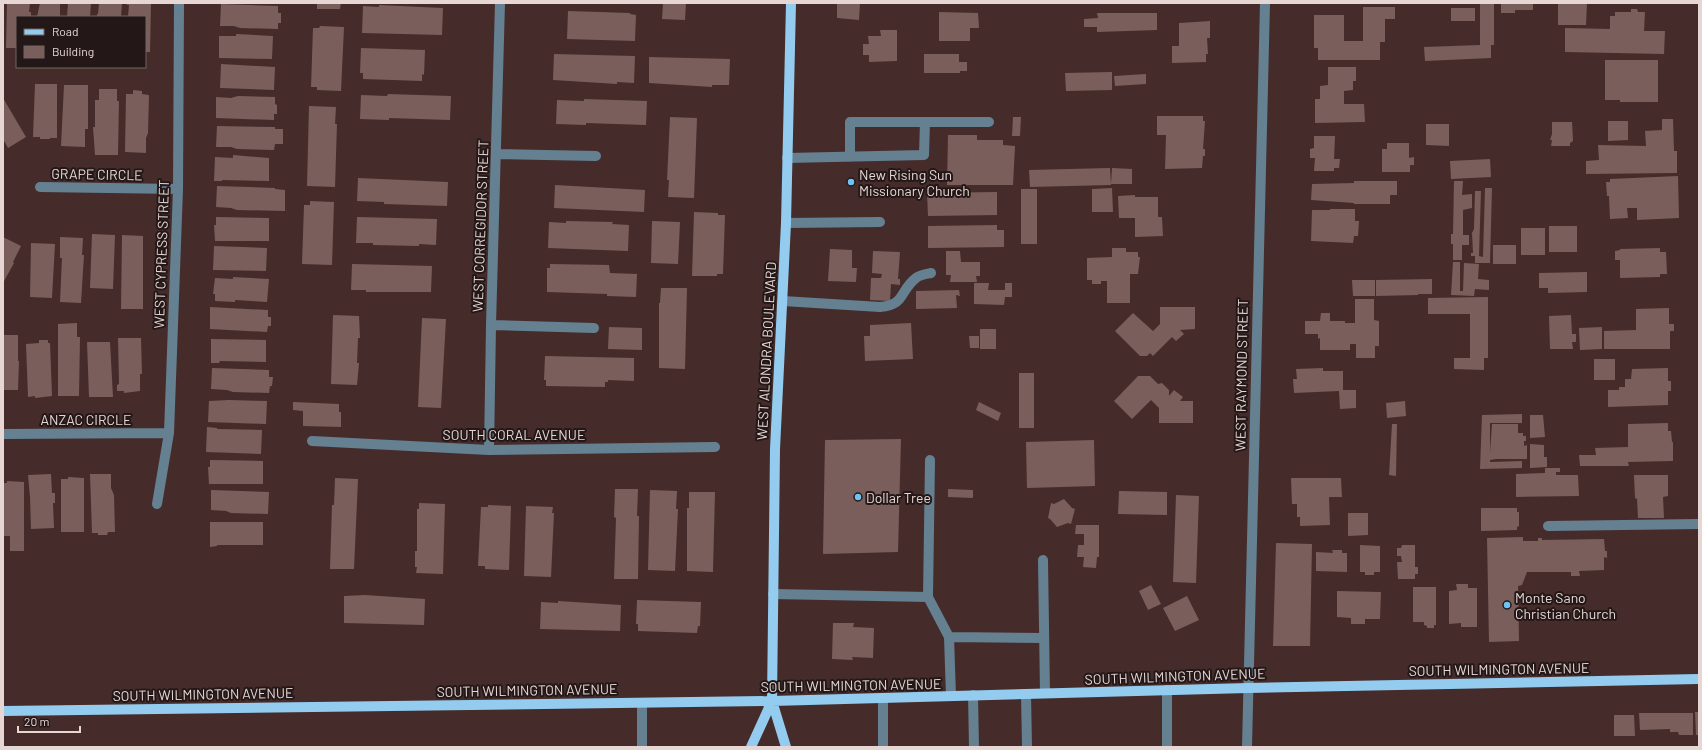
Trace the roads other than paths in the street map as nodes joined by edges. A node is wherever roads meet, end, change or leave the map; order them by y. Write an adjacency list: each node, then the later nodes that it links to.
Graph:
1 (179, 3): 12 (street, WEST CYPRESS STREET)
2 (500, 3): 7 (street, WEST CORREGIDOR STREET)
3 (791, 3): 10 (main road, WEST ALONDRA BOULEVARD)
4 (1265, 3): 34 (street, WEST RAYMOND STREET)
5 (925, 122): 6 (street); 9 (street); 9 (street)
6 (989, 122)
7 (496, 154): 8 (street); 17 (street, WEST CORREGIDOR STREET)
8 (596, 156)
9 (850, 157): 10 (street)
10 (787, 158): 14 (main road, WEST ALONDRA BOULEVARD)
11 (40, 187): 12 (street, GRAPE CIRCLE)
12 (178, 189): 19 (street, WEST CYPRESS STREET)
13 (880, 222): 14 (street)
14 (786, 223): 16 (main road, WEST ALONDRA BOULEVARD)
15 (931, 273): 16 (street)
16 (783, 301): 29 (main road, WEST ALONDRA BOULEVARD)
17 (491, 325): 18 (street); 23 (street, WEST CORREGIDOR STREET)
18 (594, 328)
19 (169, 433): 20 (street, ANZAC CIRCLE); 25 (street, WEST CYPRESS STREET)
20 (3, 434)
21 (312, 441): 23 (street, SOUTH CORAL AVENUE)
22 (716, 447): 23 (street, SOUTH CORAL AVENUE)
23 (489, 450)
24 (930, 460): 30 (street)
25 (157, 504)
26 (1699, 524): 27 (street)
27 (1548, 526)
28 (1044, 560): 32 (street)
29 (773, 594): 30 (street); 41 (main road, WEST ALONDRA BOULEVARD)
30 (928, 597): 31 (street)
31 (949, 637): 32 (street); 38 (street)
32 (1044, 638): 36 (street)
33 (1699, 679): 34 (main road, SOUTH WILMINGTON AVENUE)
34 (1248, 688): 35 (main road, SOUTH WILMINGTON AVENUE); 51 (street, WEST RAYMOND STREET)
35 (1167, 690): 36 (main road, SOUTH WILMINGTON AVENUE); 50 (street)
36 (1045, 693): 37 (main road, SOUTH WILMINGTON AVENUE)
37 (1026, 694): 39 (main road, SOUTH WILMINGTON AVENUE); 49 (street)
38 (951, 696): 39 (main road, SOUTH WILMINGTON AVENUE); 40 (main road, SOUTH WILMINGTON AVENUE)
39 (973, 696): 48 (street)
40 (883, 698): 41 (main road, SOUTH WILMINGTON AVENUE); 47 (street)
41 (772, 701): 42 (main road, SOUTH WILMINGTON AVENUE); 45 (main road, WEST ALONDRA BOULEVARD); 46 (main road, WEST ALONDRA BOULEVARD)
42 (642, 703): 43 (main road, SOUTH WILMINGTON AVENUE); 44 (street)
43 (3, 711)
44 (642, 747)
45 (751, 747)
46 (786, 747)
47 (883, 747)
48 (974, 747)
49 (1027, 747)
50 (1167, 747)
51 (1247, 747)

